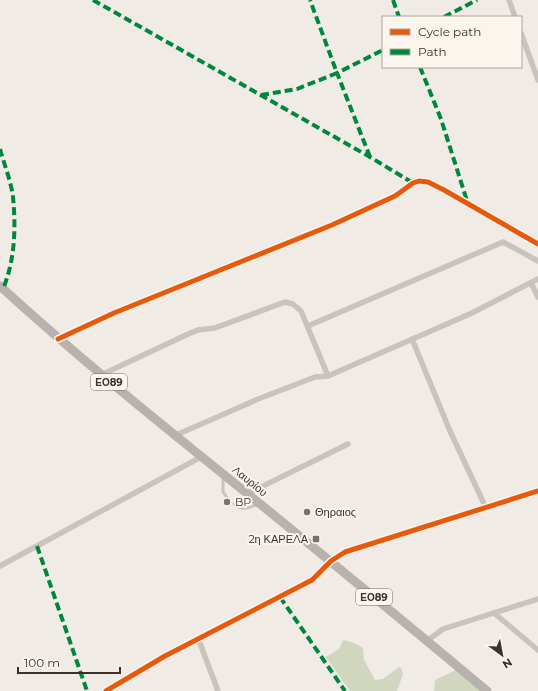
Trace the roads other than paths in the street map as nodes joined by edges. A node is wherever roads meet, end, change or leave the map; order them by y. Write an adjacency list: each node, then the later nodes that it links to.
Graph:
1 (509, 0): 2 (street)
2 (515, 16)
3 (522, 36): 4 (street)
4 (538, 80)
5 (538, 244): 12 (street)
6 (538, 261): 11 (street)
7 (538, 279): 8 (street)
8 (531, 283): 10 (street); 13 (street)
9 (1, 288): 12 (main road, Λαυρίου / ΕΟ89)
10 (538, 297)
11 (308, 326): 14 (street); 15 (street)
12 (58, 339): 14 (main road, Λαυρίου / ΕΟ89)
13 (412, 339): 15 (street); 25 (street)
14 (101, 375): 16 (main road, Λαυρίου / ΕΟ89)
15 (328, 376): 16 (street)
16 (174, 436): 18 (main road, Λαυρίου / ΕΟ89)
17 (348, 444): 21 (street)
18 (201, 457): 19 (main road, Λαυρίου / ΕΟ89); 27 (street)
19 (223, 474): 21 (main road, Λαυρίου / ΕΟ89); 22 (lane)
20 (538, 491): 25 (street)
21 (247, 494): 23 (main road, Λαυρίου / ΕΟ89)
22 (228, 498)
23 (259, 503): 24 (lane); 26 (main road, Λαυρίου / ΕΟ89)
24 (234, 504)
25 (486, 508): 26 (street)
26 (331, 561): 30 (street); 31 (main road, Λαυρίου / ΕΟ89)
27 (0, 566)
28 (538, 599): 29 (street)
29 (494, 613): 31 (street); 32 (street)
30 (198, 638): 33 (street); 34 (street)
31 (427, 641): 35 (main road, Λαυρίου / ΕΟ89)
32 (538, 650)
33 (106, 691)
34 (218, 691)
35 (487, 691)

